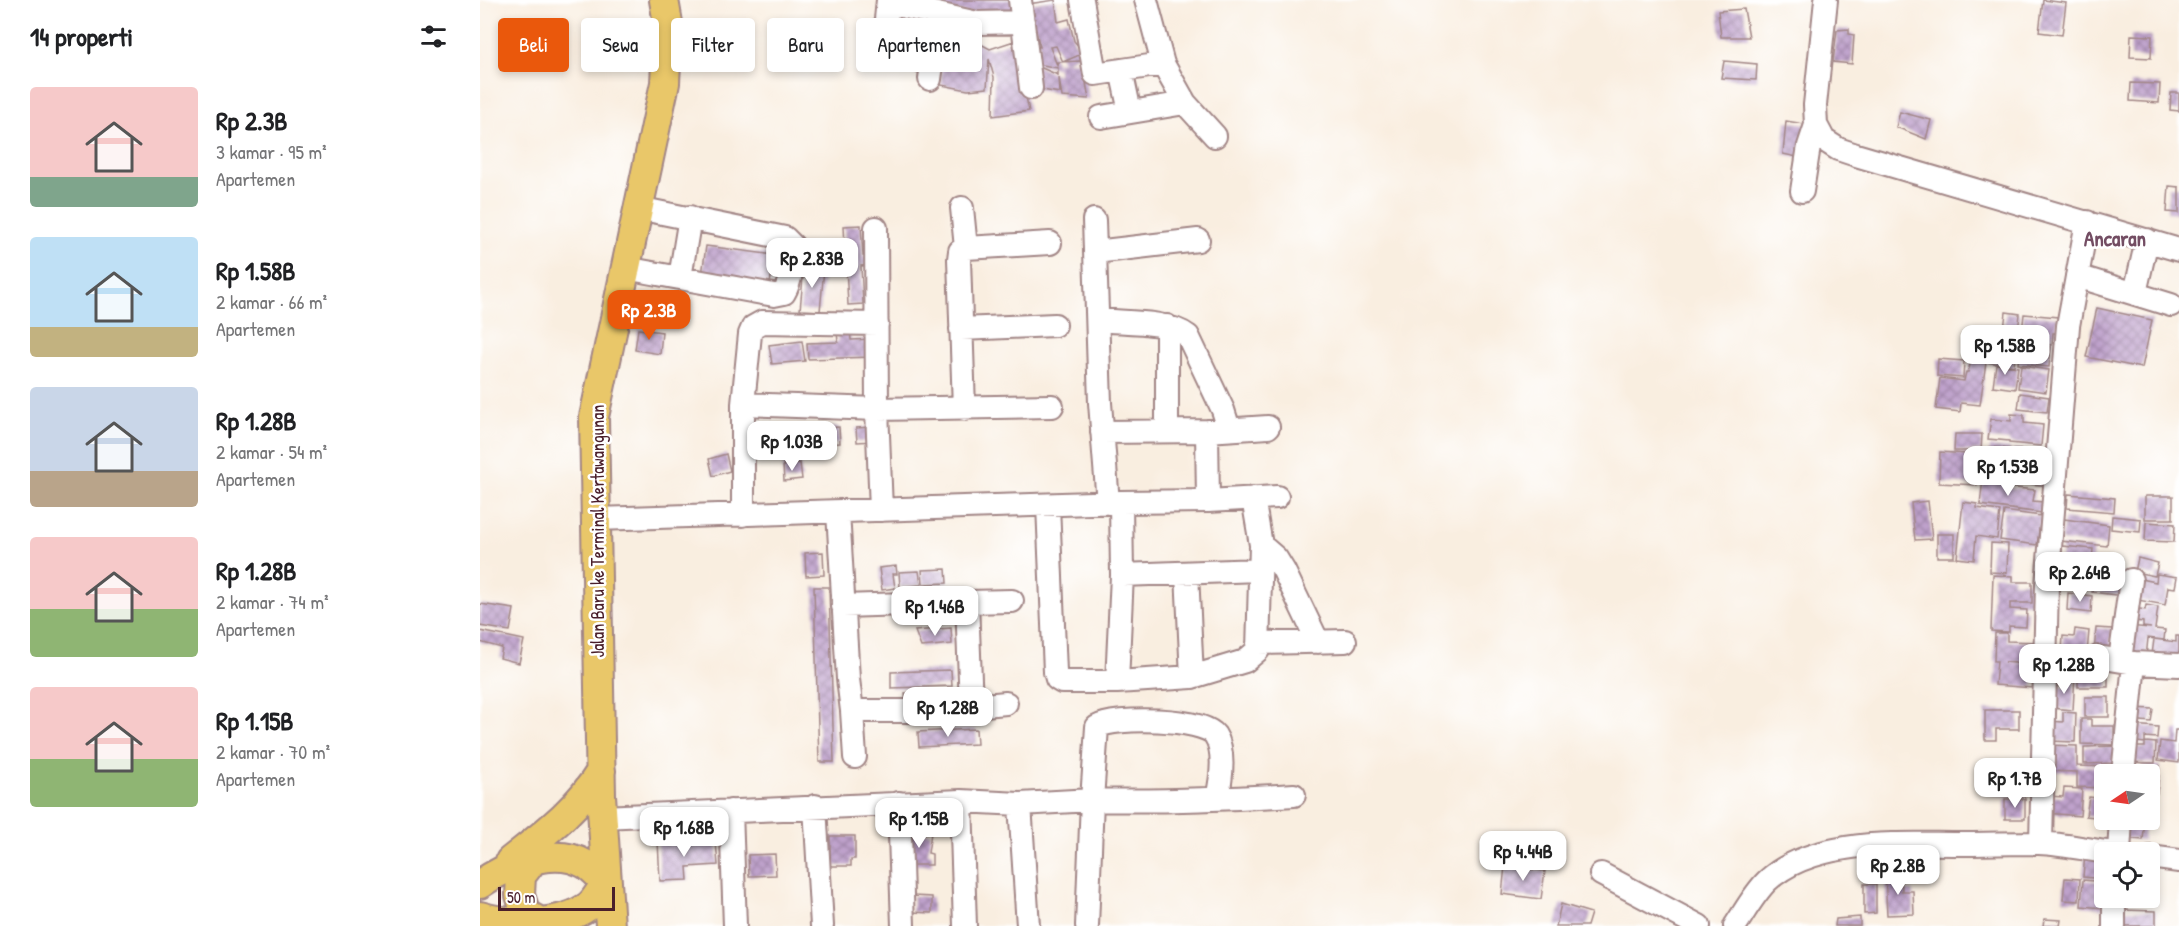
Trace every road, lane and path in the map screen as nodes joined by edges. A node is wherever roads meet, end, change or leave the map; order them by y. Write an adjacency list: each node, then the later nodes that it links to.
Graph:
1 (664, 0): 19 (main road, Jalan Baru ke Terminal Kertawangunan)
2 (1082, 0): 10 (street)
3 (1146, 0): 9 (street)
4 (1826, 0): 16 (street)
5 (888, 1): 7 (street); 8 (street)
6 (1021, 11): 7 (street); 12 (street)
7 (939, 15): 11 (street)
8 (886, 18)
9 (1163, 64): 10 (street); 13 (street)
10 (1121, 70): 14 (street)
11 (930, 79)
12 (1031, 87)
13 (1185, 103): 14 (street); 17 (street)
14 (1130, 112): 15 (street)
15 (1101, 117)
16 (1816, 125): 18 (street); 23 (street)
17 (1215, 136)
18 (1802, 191)
19 (638, 208): 21 (street); 31 (main road, Jalan Baru ke Terminal Kertawangunan)
20 (962, 208): 28 (street)
21 (690, 217): 33 (street); 33 (street)
22 (1094, 220): 30 (street)
23 (2086, 222): 26 (street); 32 (street)
24 (876, 228): 37 (street)
25 (1198, 240): 30 (street)
26 (2147, 240): 29 (street); 34 (street)
27 (1050, 243): 28 (street)
28 (966, 248): 40 (street)
29 (2179, 250)
30 (1095, 252): 36 (street)
31 (625, 268): 33 (street); 57 (main road, Jalan Baru ke Terminal Kertawangunan)
32 (2077, 276): 34 (street); 88 (street)
33 (680, 278)
34 (2135, 293): 35 (street)
35 (2171, 305)
36 (1098, 320): 39 (street); 48 (street)
37 (877, 324): 41 (street); 43 (street)
38 (1055, 326): 40 (street)
39 (1167, 326): 46 (street); 47 (street)
40 (961, 329): 44 (street)
41 (742, 404): 43 (street); 56 (street)
42 (1052, 406): 44 (street)
43 (877, 409): 44 (street); 54 (street)
44 (964, 409)
45 (1268, 427): 47 (street)
46 (1167, 430): 47 (street); 48 (street)
47 (1218, 430): 51 (street)
48 (1102, 432): 52 (street)
49 (1277, 497): 50 (street)
50 (1253, 498): 51 (street); 58 (street)
51 (1208, 501): 52 (street)
52 (1115, 502): 53 (street); 61 (street)
53 (1048, 505): 54 (street); 72 (street)
54 (881, 510): 55 (street)
55 (838, 512): 56 (street); 65 (street)
56 (743, 515): 57 (street)
57 (597, 519): 78 (main road, Jalan Baru ke Terminal Kertawangunan)
58 (1261, 545): 59 (street); 67 (street)
59 (1259, 570): 60 (street); 68 (street)
60 (1187, 573): 61 (street); 71 (street)
61 (1122, 575): 72 (street)
62 (2131, 580): 69 (street)
63 (1012, 601): 64 (street)
64 (967, 602): 65 (street); 74 (street)
65 (843, 606): 75 (street)
66 (1345, 641): 67 (street)
67 (1318, 642): 68 (street)
68 (1258, 643): 71 (street)
69 (2117, 660): 70 (street); 77 (street)
70 (2179, 665)
71 (1192, 677): 72 (street)
72 (1117, 682)
73 (1006, 704): 74 (street)
74 (971, 706): 75 (street)
75 (852, 711): 76 (street)
76 (855, 757)
77 (2122, 764)
78 (601, 771): 87 (main road, Jalan Baru ke Terminal Kertawangunan); 94 (main road)
79 (1294, 795): 80 (street)
80 (1217, 799): 81 (street); 81 (street)
81 (1092, 800): 84 (street); 105 (street)
82 (962, 801): 83 (street); 84 (street); 103 (street)
83 (899, 803): 85 (street); 102 (street)
84 (1020, 804): 104 (street)
85 (815, 806): 86 (street); 101 (street)
86 (731, 811): 87 (street); 100 (street)
87 (602, 817): 95 (main road, Jalan Baru ke Terminal Kertawangunan)
88 (2041, 843): 89 (street); 107 (street)
89 (2094, 850)
90 (2160, 858): 92 (street)
91 (534, 860): 94 (main road); 95 (main road); 98 (main road)
92 (2179, 861)
93 (1600, 874): 106 (street)
94 (485, 881)
95 (606, 882): 98 (main road); 99 (main road, Jalan Baru ke Terminal Kertawangunan)
96 (2114, 908): 108 (street)
97 (493, 921): 98 (main road)
98 (544, 924)
99 (610, 926)
100 (735, 926)
101 (822, 926)
102 (903, 926)
103 (965, 926)
104 (1028, 926)
105 (1087, 926)
106 (1699, 926)
107 (1735, 926)
108 (2114, 926)

